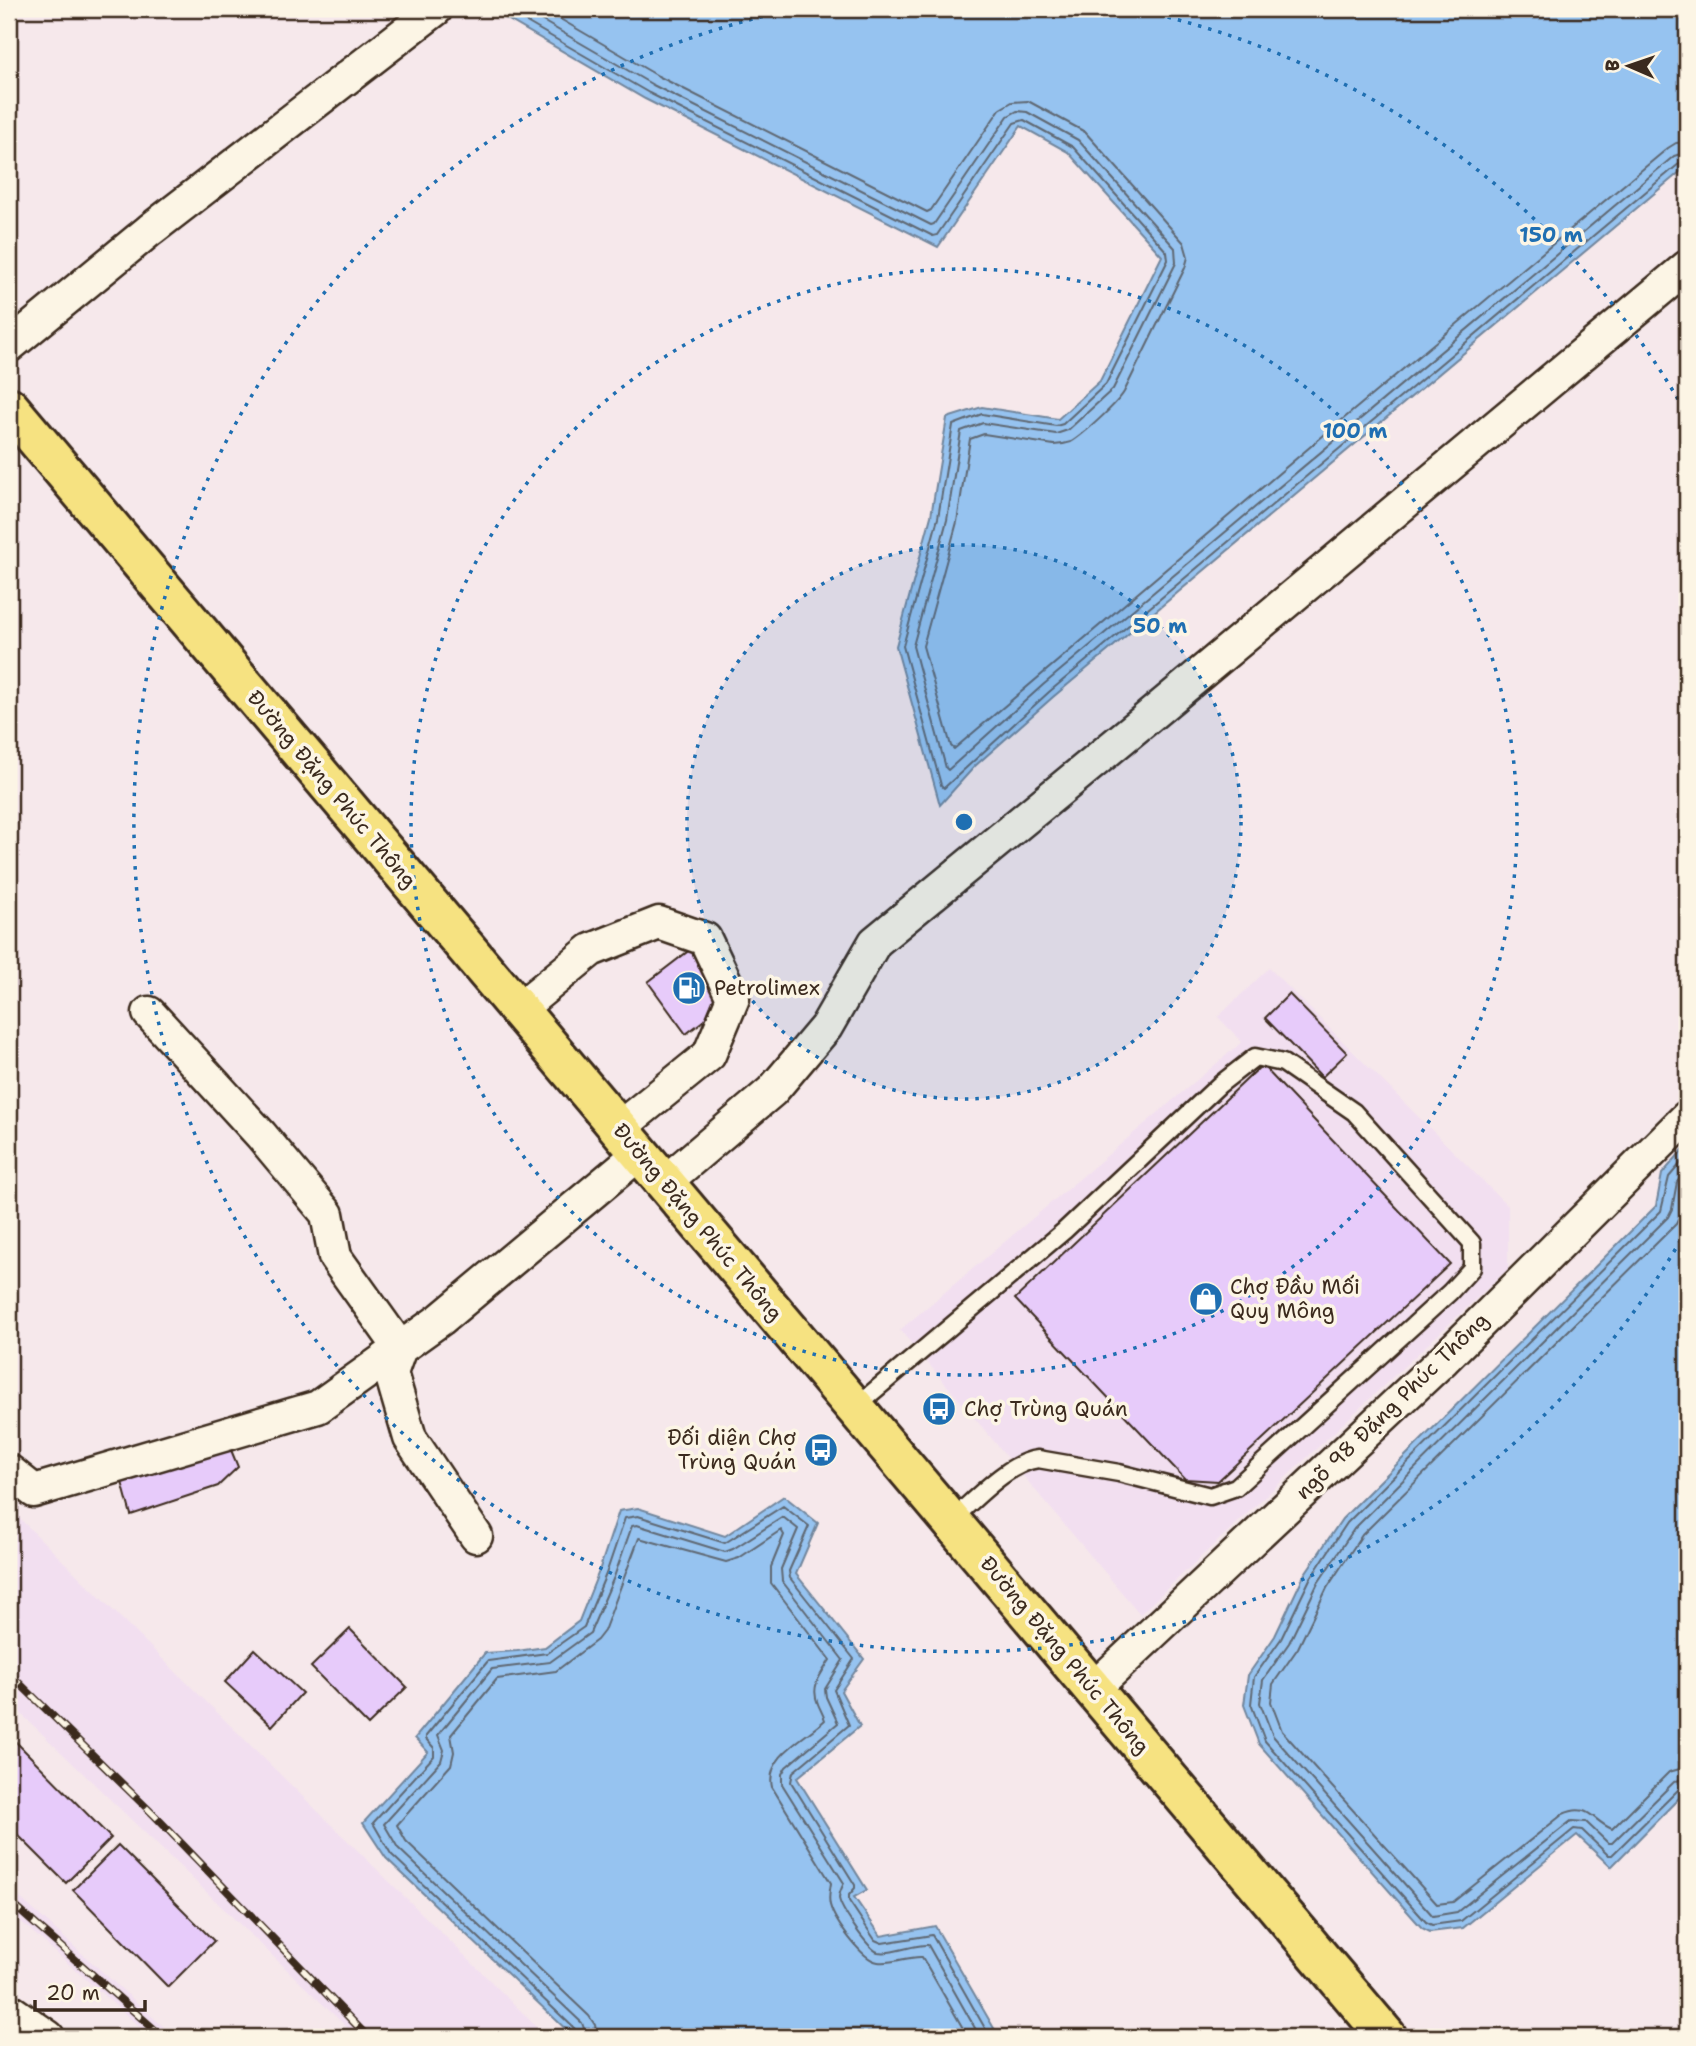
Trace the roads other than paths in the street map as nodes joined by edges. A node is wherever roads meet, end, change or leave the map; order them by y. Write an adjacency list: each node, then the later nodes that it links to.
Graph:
1 (436, 9): 3 (street)
2 (1687, 267): 9 (street)
3 (9, 345)
4 (9, 407): 5 (main road, Đường Đặng Phúc Thông)
5 (519, 1009): 8 (main road, Đường Đặng Phúc Thông); 8 (street)
6 (149, 1013): 10 (street)
7 (1686, 1118): 15 (street, ngõ 98 Đặng Phúc Thông)
8 (630, 1141): 9 (main road, Đường Đặng Phúc Thông); 10 (street)
9 (664, 1182): 11 (main road, Đường Đặng Phúc Thông)
10 (400, 1348): 12 (street); 14 (street)
11 (855, 1407): 13 (main road, Đường Đặng Phúc Thông); 13 (lane)
12 (9, 1471)
13 (951, 1521): 15 (main road, Đường Đặng Phúc Thông)
14 (476, 1536)
15 (1093, 1689): 18 (main road, Đường Đặng Phúc Thông)
16 (9, 2010): 17 (street)
17 (48, 2037)
18 (1387, 2037)

